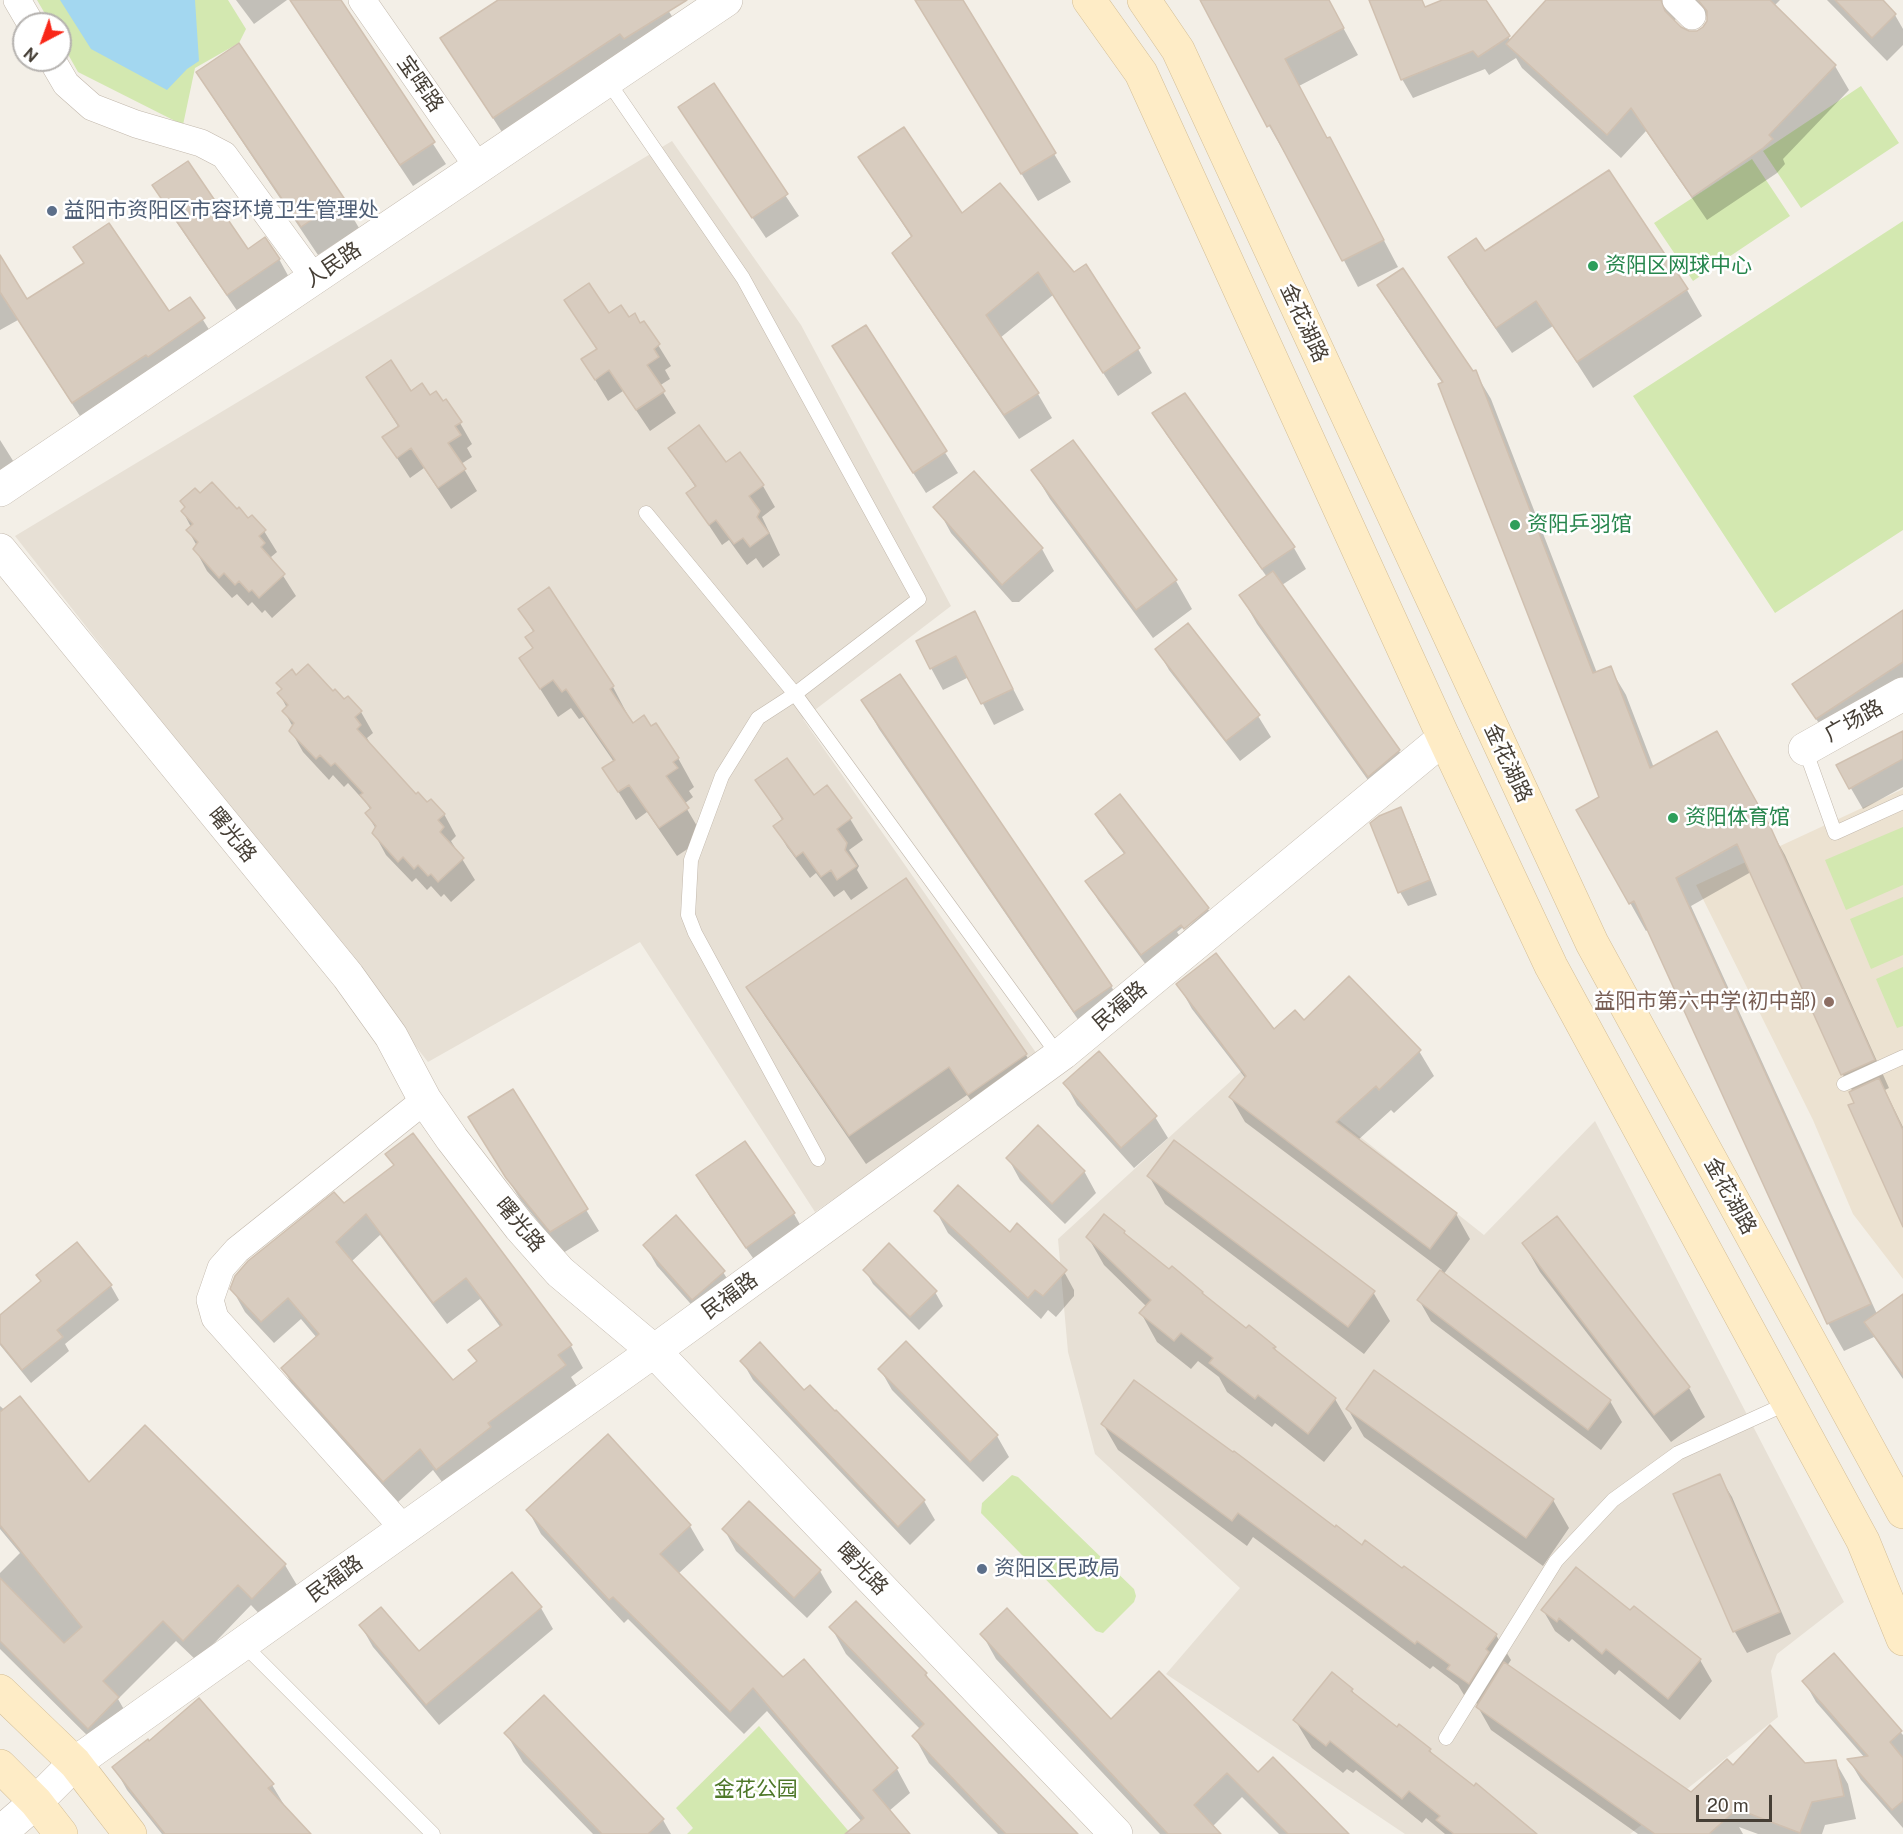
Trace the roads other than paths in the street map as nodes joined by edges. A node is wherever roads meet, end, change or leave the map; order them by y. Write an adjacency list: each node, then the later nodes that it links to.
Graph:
1 (362, 0): 7 (street, 宝晖路)
2 (726, 0): 6 (street, 人民路)
3 (1089, 0): 14 (main road)
4 (1144, 0): 24 (main road, 金花湖路)
5 (59, 72): 8 (street)
6 (607, 80): 7 (street, 人民路); 12 (lane)
7 (478, 167): 8 (street, 人民路)
8 (314, 278): 9 (street, 人民路)
9 (0, 490)
10 (646, 513): 12 (lane)
11 (0, 550): 20 (street, 曙光路)
12 (795, 694): 17 (lane); 21 (lane)
13 (1903, 694): 15 (street, 广场路)
14 (1444, 738): 17 (street, 民福路); 23 (main road)
15 (1804, 749): 16 (lane)
16 (1903, 802)
17 (1059, 1056): 22 (street, 民福路)
18 (1903, 1057): 19 (lane)
19 (1844, 1084)
20 (425, 1100): 22 (street, 曙光路); 25 (street)
21 (818, 1159)
22 (654, 1351): 25 (street, 民福路); 37 (street, 曙光路)
23 (1788, 1402): 26 (main road); 29 (lane)
24 (1903, 1512)
25 (404, 1529): 27 (street, 民福路)
26 (1903, 1639)
27 (243, 1644): 30 (street, 民福路); 36 (lane)
28 (0, 1691): 30 (main road)
29 (1446, 1738)
30 (75, 1763): 32 (street, 民福路); 35 (main road)
31 (0, 1766): 32 (main road)
32 (36, 1802): 33 (street, 民福路); 34 (main road)
33 (0, 1833)
34 (61, 1834)
35 (130, 1834)
36 (433, 1834)
37 (1116, 1834)

